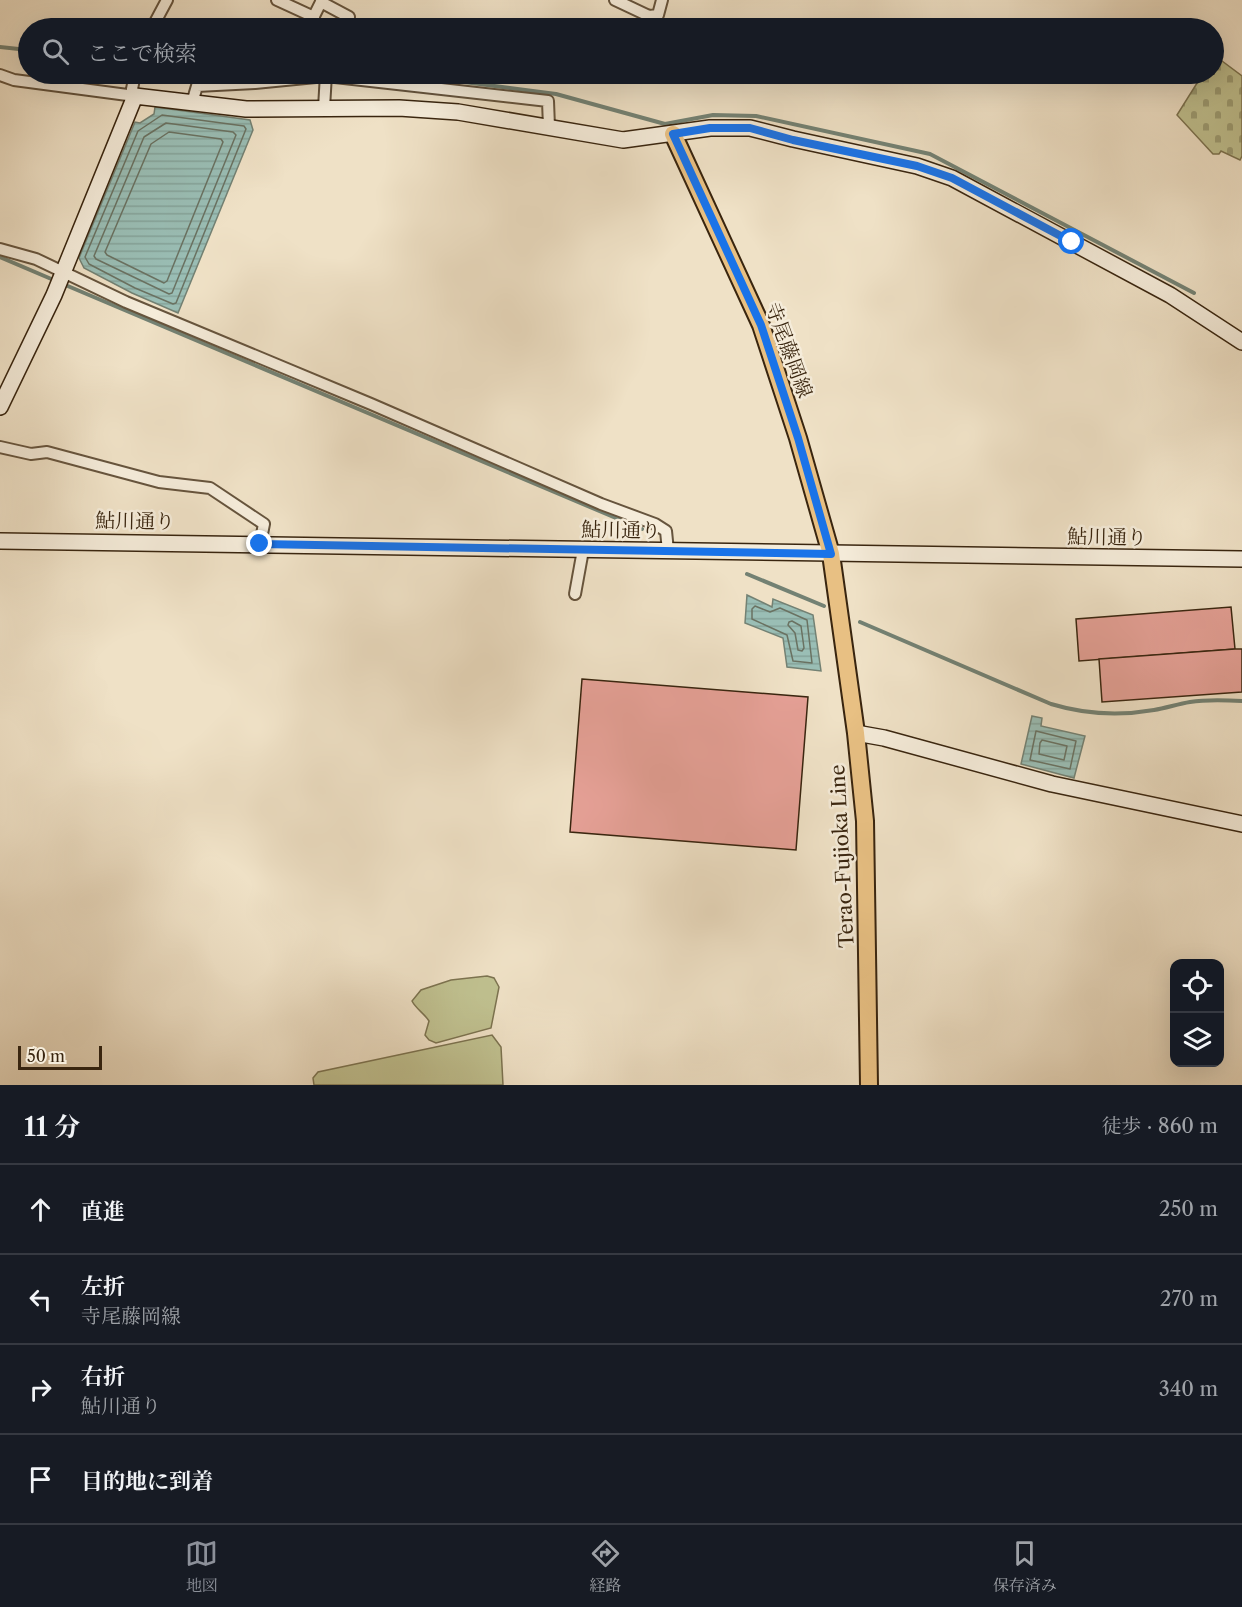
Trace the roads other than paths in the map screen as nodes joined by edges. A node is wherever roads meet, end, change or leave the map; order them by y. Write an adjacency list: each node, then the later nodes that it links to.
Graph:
1 (166, 0): 7 (street)
2 (277, 0): 6 (street)
3 (615, 0): 4 (street)
4 (662, 0)
5 (322, 1): 6 (street); 8 (street)
6 (314, 17)
7 (157, 18)
8 (348, 18)
9 (0, 75): 10 (street)
10 (18, 81)
11 (44, 84): 16 (street)
12 (133, 84): 16 (street)
13 (236, 84): 17 (street)
14 (325, 84): 18 (street)
15 (403, 84): 19 (street)
16 (135, 96): 17 (street); 22 (street)
17 (192, 103): 18 (street)
18 (324, 108): 19 (street)
19 (549, 127): 20 (street)
20 (673, 134): 23 (street); 30 (main road, 寺尾藤岡線)
21 (0, 249): 22 (street)
22 (62, 274): 24 (street); 29 (street)
23 (1242, 342)
24 (0, 406)
25 (0, 447): 27 (street)
26 (0, 541): 27 (street, 鮎川通り)
27 (260, 544): 28 (street, 鮎川通り)
28 (583, 550): 29 (street, 鮎川通り); 32 (street)
29 (668, 551): 30 (street, 鮎川通り)
30 (831, 554): 31 (street, 鮎川通り); 33 (main road, Terao-Fujioka Line)
31 (1242, 560)
32 (575, 594)
33 (856, 733): 34 (street); 35 (main road, Terao-Fujioka Line)
34 (1242, 824)
35 (870, 1085)

